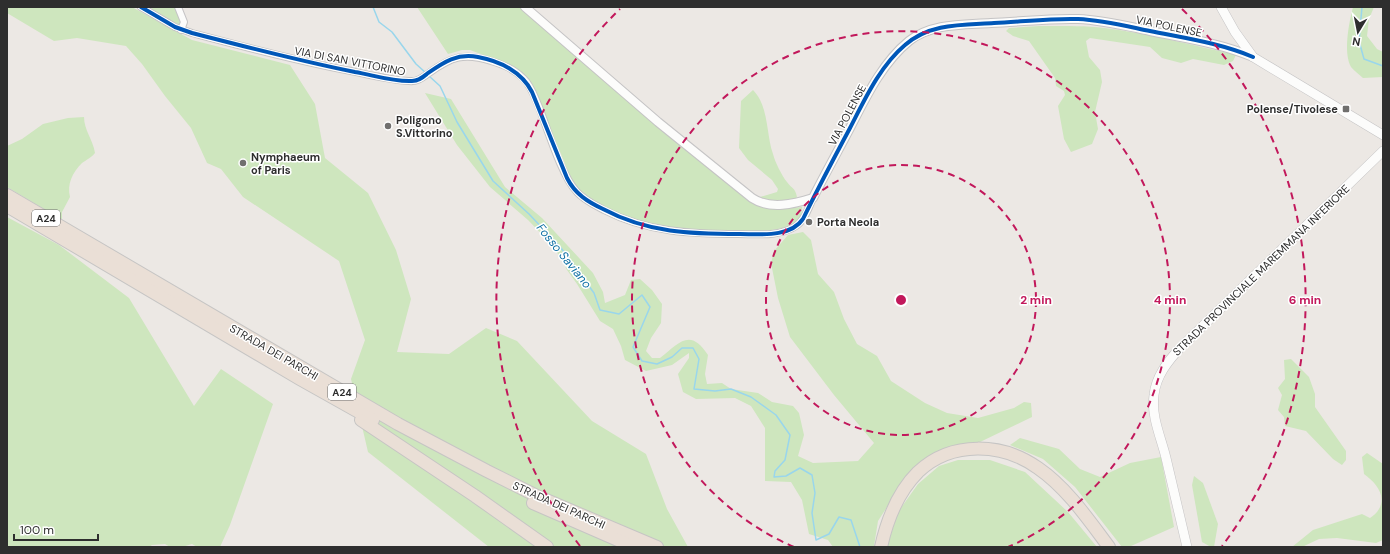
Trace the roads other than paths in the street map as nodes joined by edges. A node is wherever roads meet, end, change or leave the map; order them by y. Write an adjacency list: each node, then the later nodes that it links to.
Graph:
1 (141, 7): 5 (street, VIA DI SAN VITTORINO)
2 (178, 7): 5 (street)
3 (525, 7): 10 (street)
4 (1221, 7): 6 (main road)
5 (181, 30): 10 (street, VIA DI SAN VITTORINO)
6 (1253, 57): 7 (main road, VIA POLENSE); 10 (street, VIA POLENSE)
7 (1383, 135)
8 (1383, 151): 20 (main road, STRADA PROVINCIALE MAREMMANA INFERIORE)
9 (7, 195): 12 (highway, STRADA DEI PARCHI / A24)
10 (813, 198)
11 (7, 206): 12 (highway, STRADA DEI PARCHI / A24)
12 (84, 246): 13 (highway, STRADA DEI PARCHI / A24); 14 (highway, STRADA DEI PARCHI / A24)
13 (300, 379): 14 (highway, STRADA DEI PARCHI / A24); 16 (highway)
14 (607, 531): 17 (highway, STRADA DEI PARCHI / A24); 18 (highway, STRADA DEI PARCHI / A24)
15 (881, 546): 19 (highway)
16 (546, 547)
17 (634, 547)
18 (657, 547)
19 (1109, 547)
20 (1187, 547)

